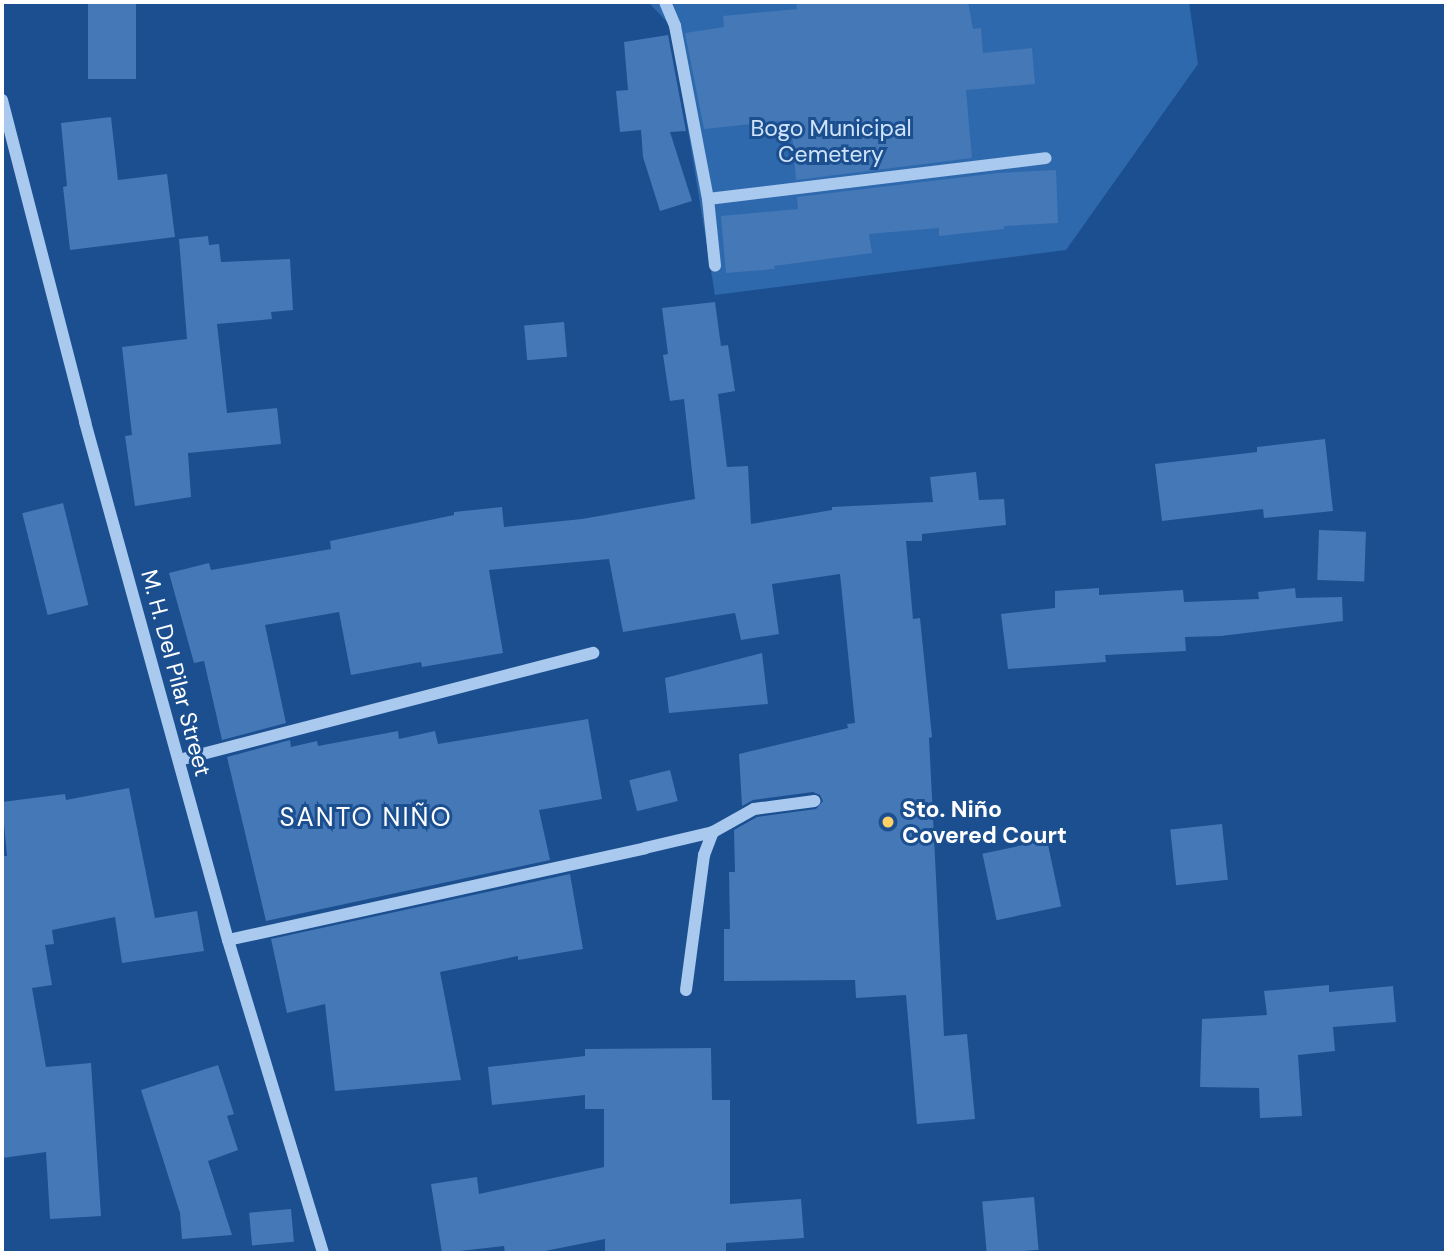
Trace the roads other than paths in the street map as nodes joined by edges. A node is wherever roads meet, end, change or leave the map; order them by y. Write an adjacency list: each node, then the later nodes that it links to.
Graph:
1 (665, 2): 4 (street)
2 (2, 100): 7 (street, M. H. Del Pilar Street)
3 (1046, 158): 4 (street)
4 (708, 199): 5 (street)
5 (715, 266)
6 (593, 653): 7 (street)
7 (178, 760): 10 (street, M. H. Del Pilar Street)
8 (814, 801): 9 (street)
9 (713, 832): 10 (street); 11 (street)
10 (228, 940): 12 (street, M. H. Del Pilar Street)
11 (686, 990)
12 (323, 1253)

